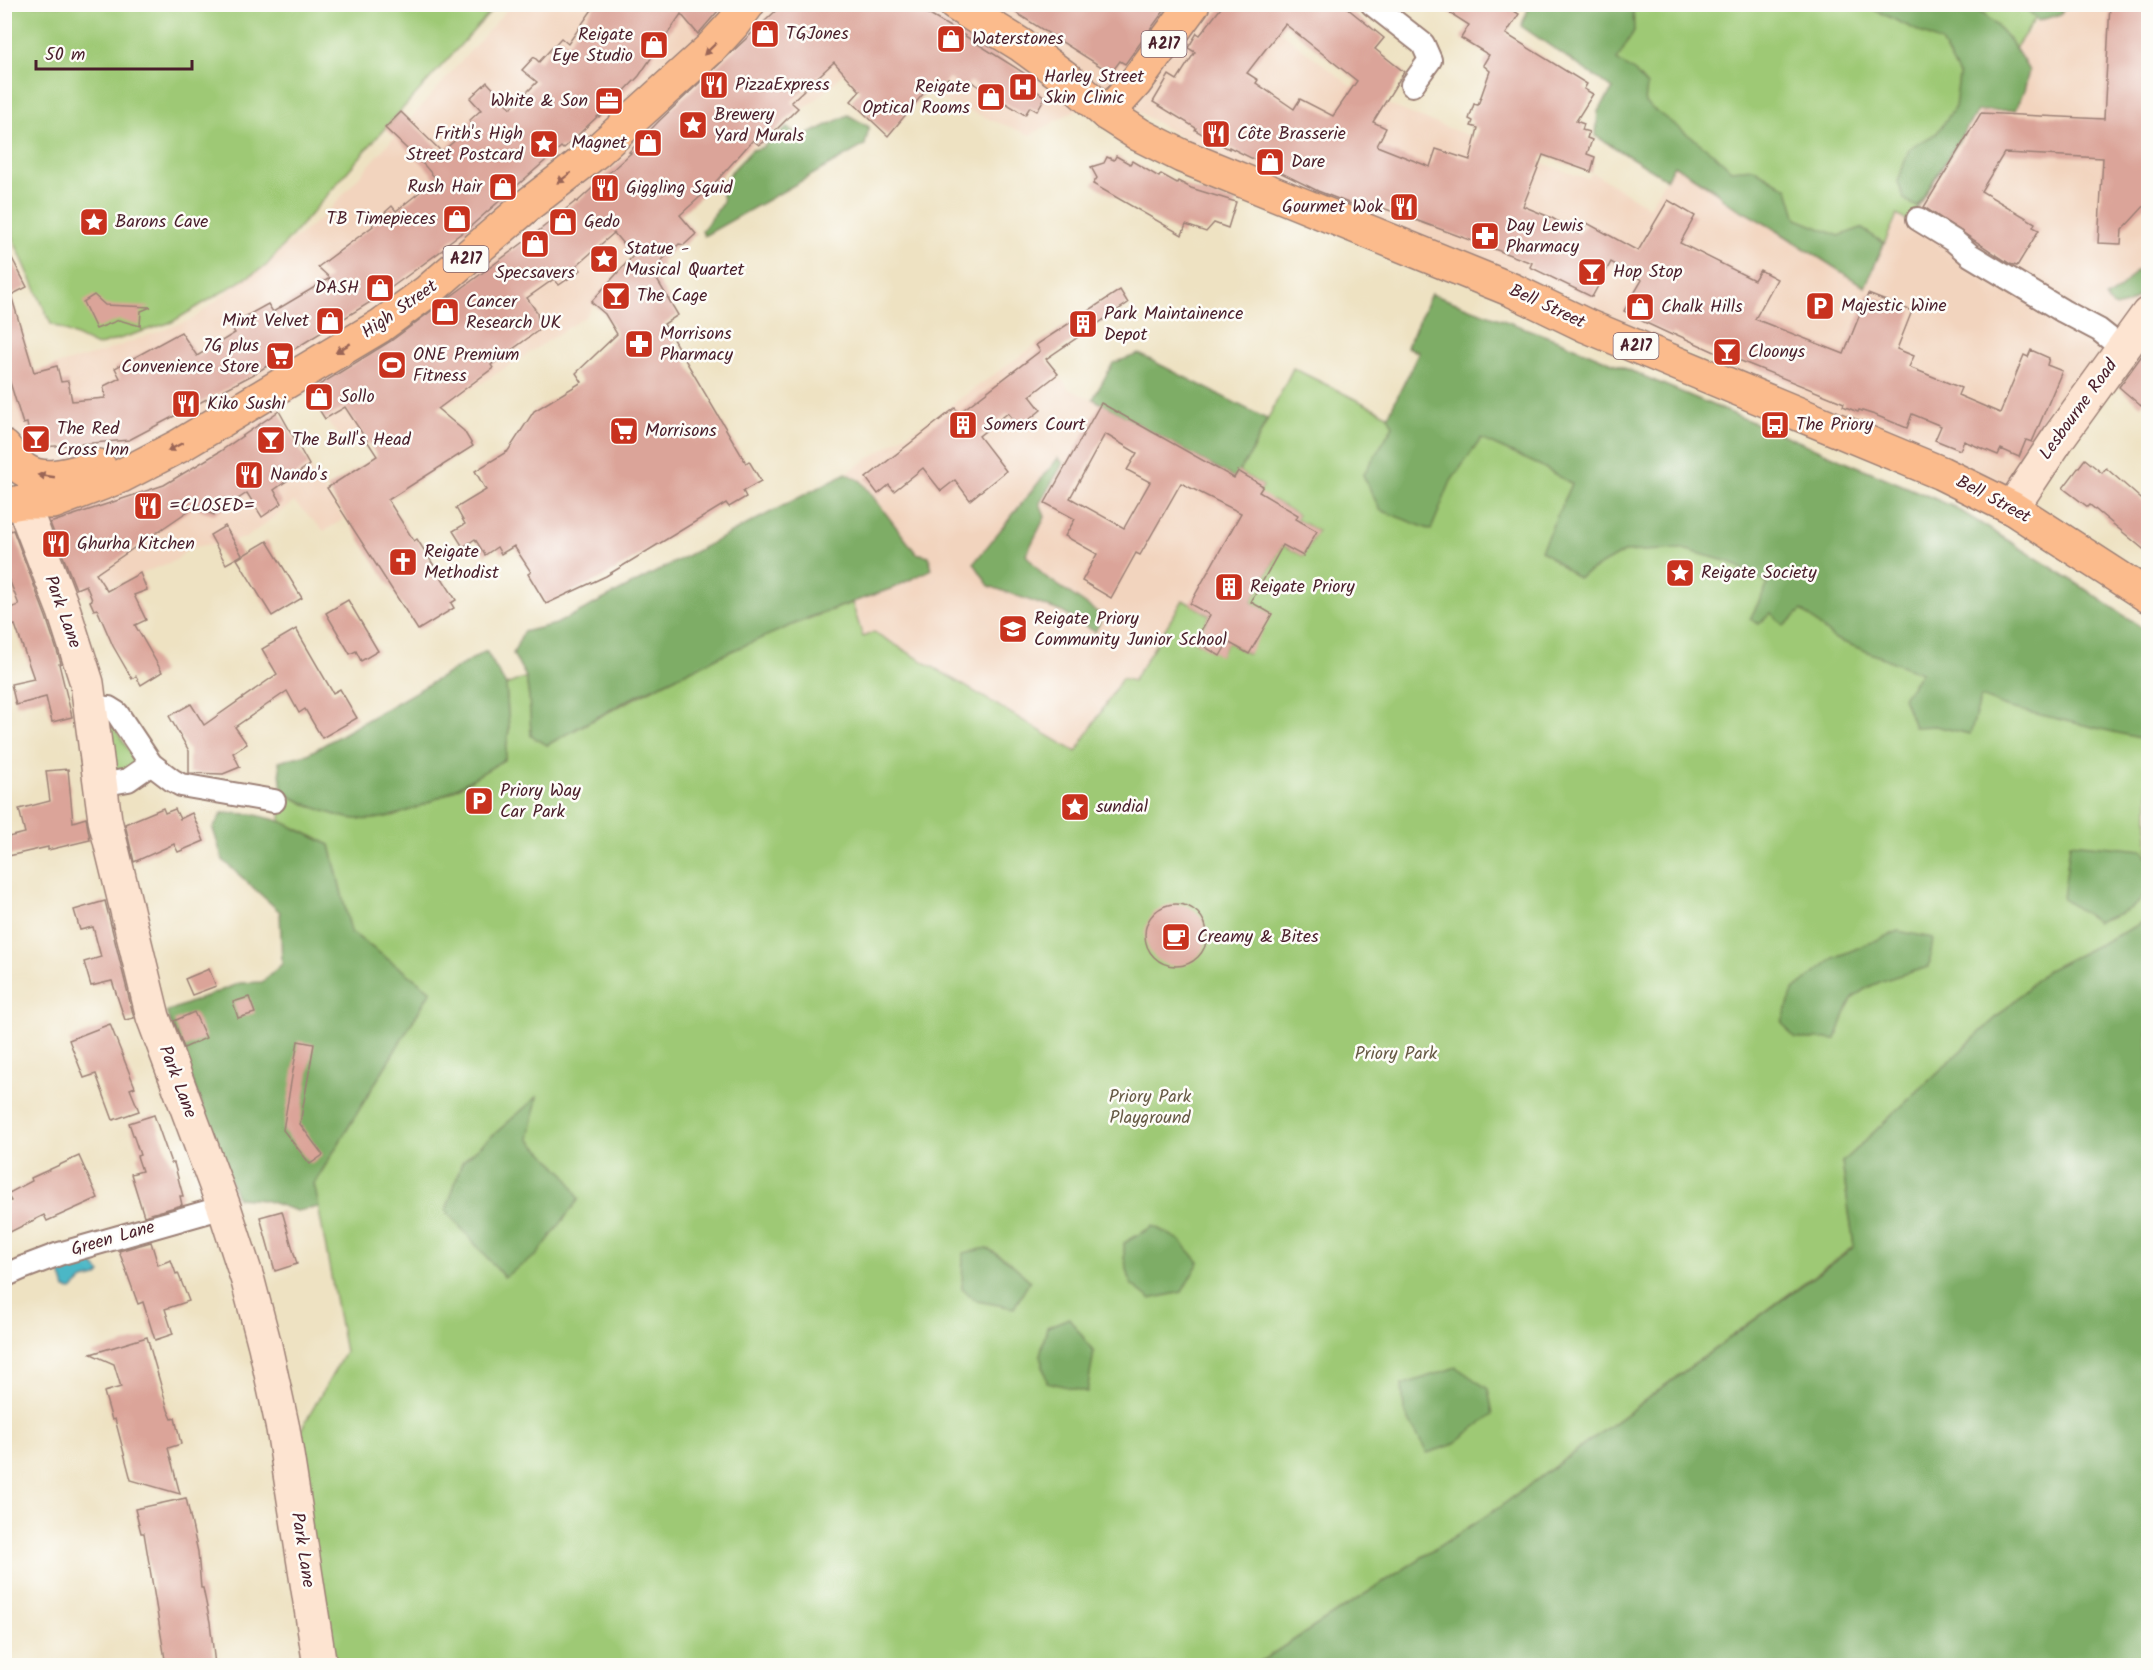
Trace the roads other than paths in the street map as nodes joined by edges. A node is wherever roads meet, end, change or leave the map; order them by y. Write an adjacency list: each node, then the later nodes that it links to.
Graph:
1 (748, 4): 13 (main road, High Street / A217, one-way to 13)
2 (955, 4): 7 (main road, Bell Street / A217)
3 (1193, 4): 5 (main road, A217)
4 (1372, 4): 6 (street)
5 (1135, 83): 7 (main road, A217); 8 (main road)
6 (1412, 85)
7 (1107, 114): 8 (main road, Bell Street / A217)
8 (1140, 135): 14 (main road, Bell Street / A217)
9 (1918, 219): 11 (street)
10 (2148, 314): 11 (street, Lesbourne Road)
11 (2123, 349): 14 (street, Lesbourne Road)
12 (4, 447): 13 (main road, one-way to 12)
13 (145, 462): 15 (main road, High Street)
14 (2012, 508): 16 (main road, Bell Street / A217)
15 (28, 509): 17 (street, Park Lane)
16 (2148, 596)
17 (91, 707): 18 (street); 19 (street, Park Lane)
18 (151, 764): 19 (street); 20 (street)
19 (100, 785): 21 (street, Park Lane)
20 (274, 801)
21 (224, 1208): 22 (street, Green Lane); 23 (street, Park Lane)
22 (4, 1276)
23 (320, 1665)

